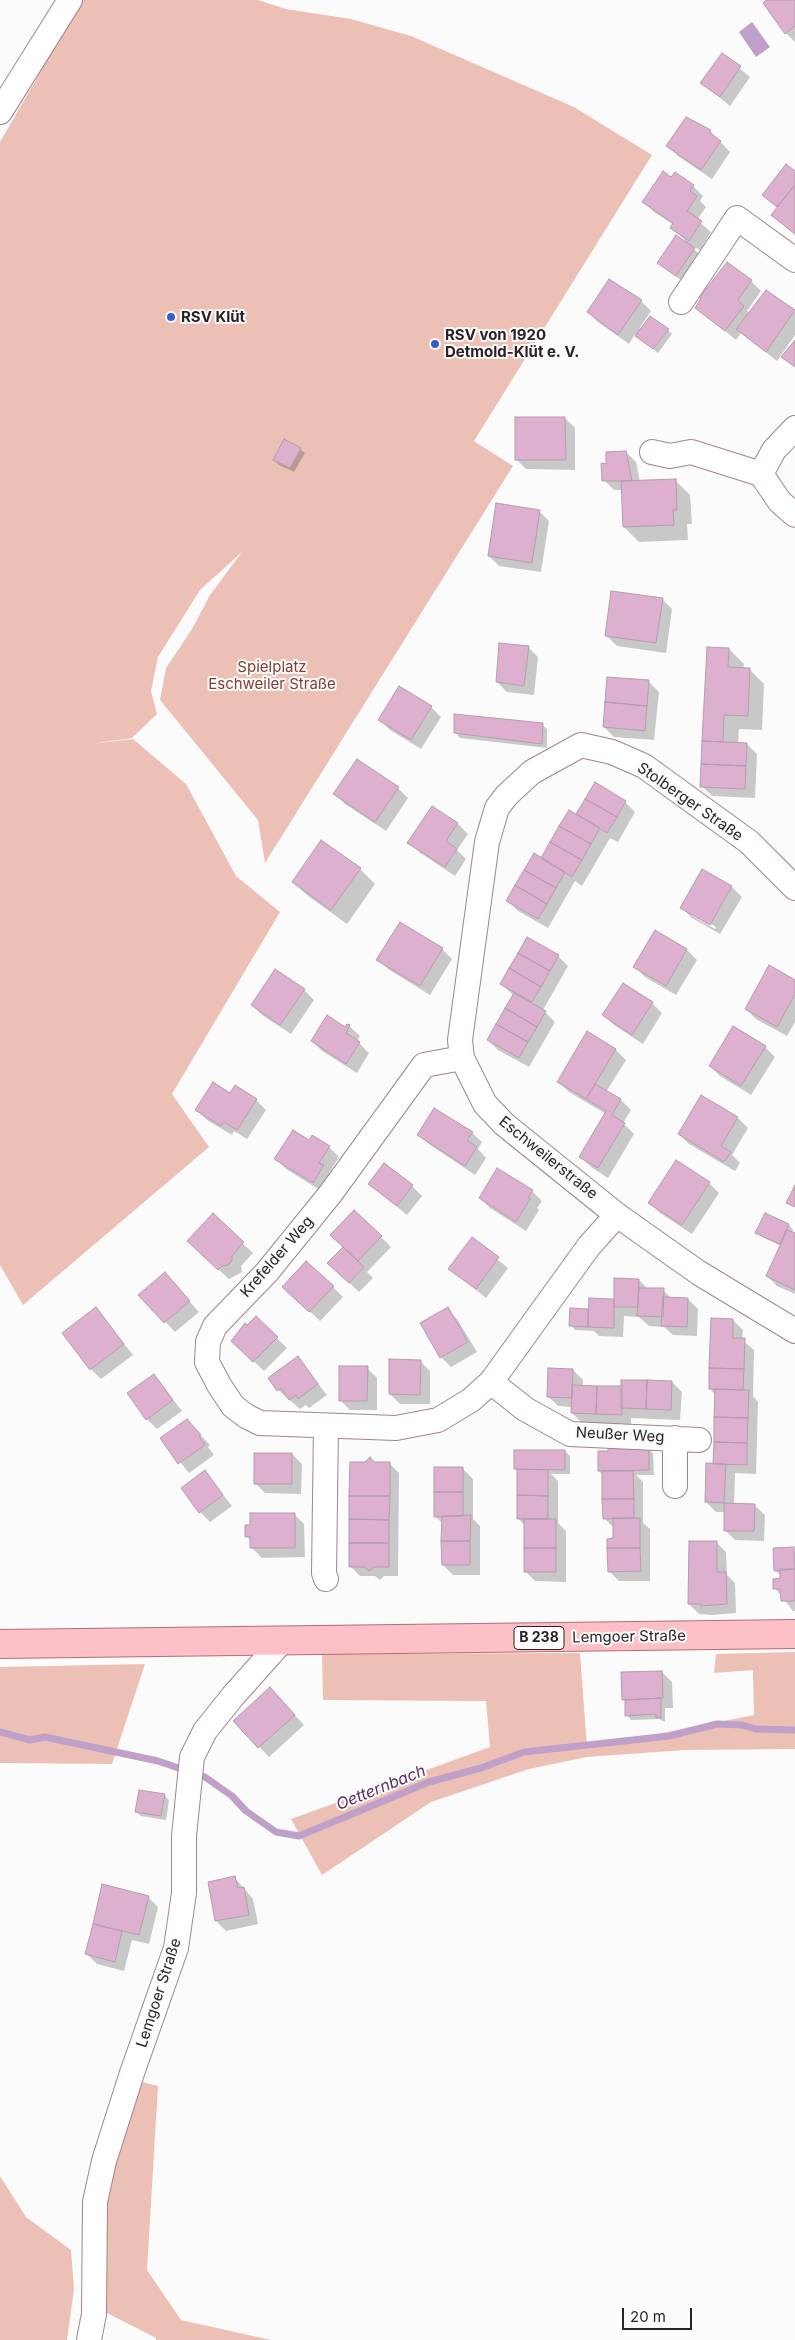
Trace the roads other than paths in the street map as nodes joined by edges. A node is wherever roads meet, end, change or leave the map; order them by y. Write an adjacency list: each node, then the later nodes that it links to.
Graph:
1 (70, 0): 2 (street)
2 (0, 112)
3 (795, 260): 4 (street)
4 (681, 302)
5 (795, 428): 7 (street)
6 (652, 452): 7 (street)
7 (761, 474): 8 (street)
8 (795, 515)
9 (545, 764): 10 (street, Stolberger Straße); 11 (street, Eschweilerstraße)
10 (795, 888)
11 (462, 1058): 12 (street, Eschweilerstraße); 15 (street, Krefelder Weg)
12 (617, 1215): 13 (street, Eschweilerstraße); 14 (street, Krefelder Weg)
13 (795, 1331)
14 (491, 1382): 15 (street, Krefelder Weg); 16 (street, Neußer Weg)
15 (326, 1427): 19 (street)
16 (675, 1438): 17 (street, Neußer Weg); 18 (street, Neußer Weg)
17 (699, 1440)
18 (675, 1486)
19 (326, 1579)
20 (795, 1634): 21 (main road, Lemgoer Straße / B 238)
21 (282, 1642): 22 (main road, Lemgoer Straße / B 238); 23 (street, Lemgoer Straße)
22 (0, 1644)
23 (89, 2340)

